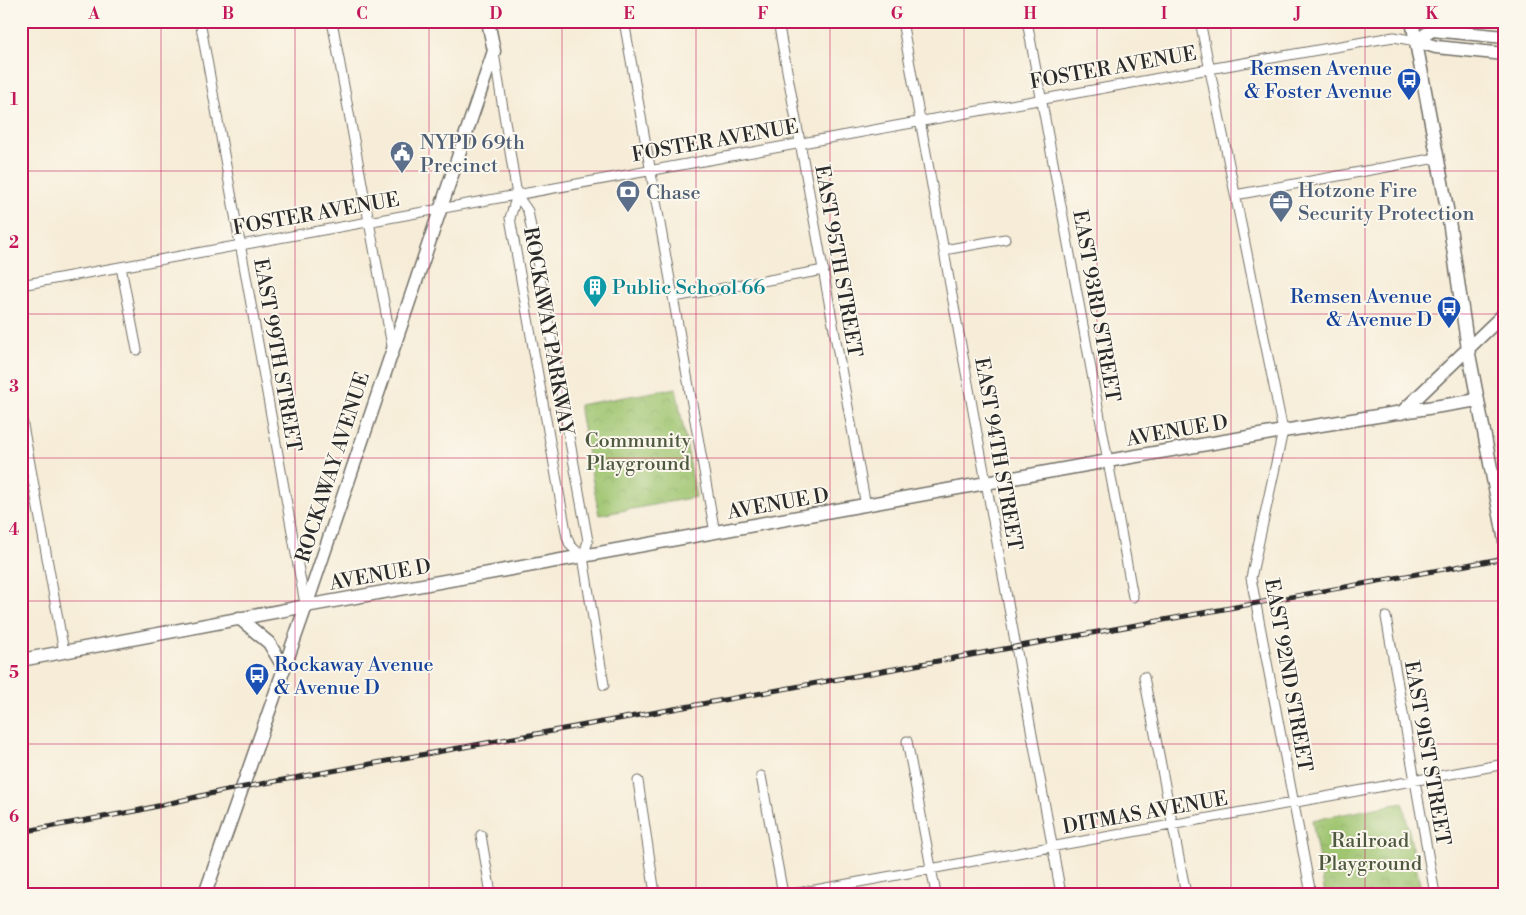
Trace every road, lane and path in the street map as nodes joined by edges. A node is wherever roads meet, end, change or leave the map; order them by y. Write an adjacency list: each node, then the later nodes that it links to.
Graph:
1 (200, 21): 25 (street, EAST 99TH STREET)
2 (332, 21): 23 (street)
3 (488, 21): 12 (main road, ROCKAWAY PARKWAY)
4 (624, 21): 19 (street)
5 (778, 21): 17 (street, EAST 95TH STREET)
6 (902, 21): 16 (street, EAST 94TH STREET)
7 (1028, 21): 15 (street, EAST 93RD STREET)
8 (1200, 21): 14 (street, EAST 92ND STREET)
9 (1412, 21): 11 (main road)
10 (1505, 37): 11 (main road)
11 (1416, 41): 13 (main road, FOSTER AVENUE); 14 (street, FOSTER AVENUE); 18 (main road)
12 (494, 51): 20 (street, ROCKAWAY PARKWAY); 22 (main road, ROCKAWAY AVENUE)
13 (1505, 54)
14 (1209, 69): 15 (street, FOSTER AVENUE); 21 (street, EAST 92ND STREET)
15 (1042, 99): 16 (street, FOSTER AVENUE); 39 (street, EAST 93RD STREET)
16 (921, 122): 17 (street, FOSTER AVENUE); 26 (street, EAST 94TH STREET)
17 (800, 143): 19 (street, FOSTER AVENUE); 28 (street, EAST 95TH STREET)
18 (1436, 158): 21 (street); 33 (main road)
19 (652, 170): 20 (street, FOSTER AVENUE); 30 (street)
20 (517, 195): 22 (street, FOSTER AVENUE); 44 (street, ROCKAWAY PARKWAY); 44 (street, ROCKAWAY PARKWAY)
21 (1235, 195): 38 (street, EAST 92ND STREET)
22 (439, 210): 23 (street, FOSTER AVENUE); 32 (main road, ROCKAWAY AVENUE)
23 (368, 222): 25 (street, FOSTER AVENUE); 32 (street)
24 (1005, 239): 26 (street)
25 (241, 246): 27 (street, FOSTER AVENUE); 46 (street, EAST 99TH STREET)
26 (944, 250): 40 (street, EAST 94TH STREET)
27 (121, 267): 29 (street, FOSTER AVENUE); 34 (street)
28 (824, 270): 30 (street); 41 (street, EAST 95TH STREET)
29 (21, 285)
30 (674, 297): 42 (street)
31 (1505, 313): 33 (main road)
32 (392, 346): 46 (main road, ROCKAWAY AVENUE)
33 (1468, 349): 35 (main road); 36 (main road)
34 (137, 350)
35 (1478, 400): 36 (main road, AVENUE D); 43 (main road)
36 (1401, 412): 38 (main road, AVENUE D)
37 (21, 414): 49 (street)
38 (1282, 430): 39 (main road, AVENUE D); 59 (street, EAST 92ND STREET)
39 (1107, 461): 40 (main road, AVENUE D); 45 (street, EAST 93RD STREET)
40 (986, 484): 41 (main road, AVENUE D); 62 (street, EAST 94TH STREET)
41 (866, 506): 42 (main road, AVENUE D)
42 (715, 533): 44 (main road, AVENUE D)
43 (1505, 541)
44 (583, 557): 46 (main road, AVENUE D); 53 (street, ROCKAWAY PARKWAY)
45 (1133, 597)
46 (306, 606): 47 (main road, AVENUE D); 51 (main road, ROCKAWAY AVENUE)
47 (238, 618): 49 (main road, AVENUE D); 51 (main road)
48 (1386, 618): 57 (street, EAST 91ST STREET)
49 (64, 652): 50 (main road, AVENUE D)
50 (21, 660)
51 (284, 668): 64 (main road, ROCKAWAY AVENUE)
52 (1144, 677): 60 (street)
53 (604, 685)
54 (907, 741): 63 (street)
55 (1505, 764): 57 (street, DITMAS AVENUE)
56 (761, 776): 67 (street)
57 (1414, 780): 59 (street, DITMAS AVENUE); 73 (street, EAST 91ST STREET)
58 (638, 781): 66 (street)
59 (1294, 802): 60 (street, DITMAS AVENUE); 72 (street, EAST 92ND STREET)
60 (1173, 824): 62 (street, DITMAS AVENUE); 71 (street)
61 (481, 835): 65 (street)
62 (1053, 846): 63 (street, DITMAS AVENUE); 70 (street, EAST 94TH STREET)
63 (931, 868): 68 (street, DITMAS AVENUE); 69 (street)
64 (205, 894)
65 (491, 894)
66 (655, 894)
67 (783, 894)
68 (793, 894)
69 (936, 894)
70 (1061, 894)
71 (1186, 894)
72 (1311, 894)
73 (1435, 894)

